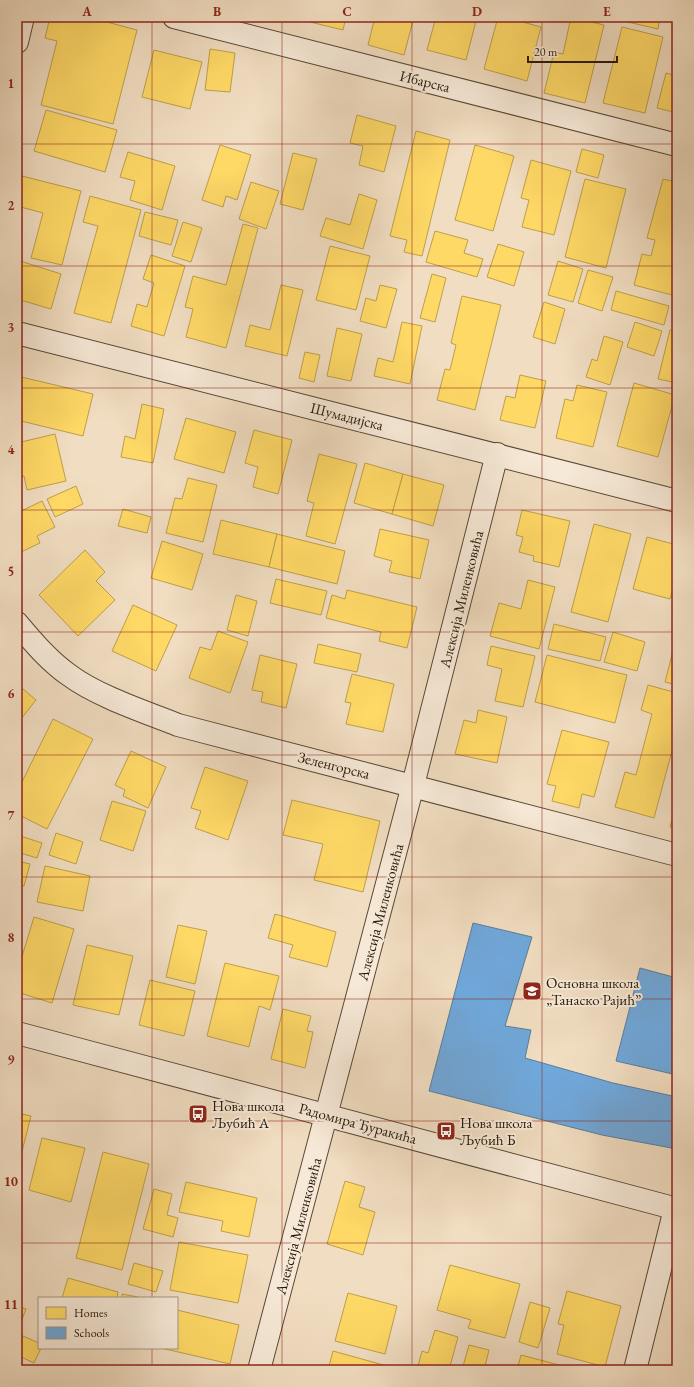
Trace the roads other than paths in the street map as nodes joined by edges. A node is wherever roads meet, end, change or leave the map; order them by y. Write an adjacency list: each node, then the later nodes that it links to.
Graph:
1 (23, 17): 3 (street)
2 (174, 17): 4 (street, Ибарска)
3 (17, 42)
4 (677, 146)
5 (17, 333): 6 (street, Шумадијска)
6 (497, 454): 7 (street, Шумадијска); 9 (street, Алексија Миленковића)
7 (677, 501)
8 (17, 623): 9 (street, Зеленгорска)
9 (414, 785): 10 (street, Зеленгорска); 12 (street, Алексија Миленковића)
10 (677, 854)
11 (17, 1034): 12 (street, Радомира Ђуракића)
12 (327, 1115): 13 (street, Радомира Ђуракића); 14 (street, Алексија Миленковића)
13 (676, 1209): 15 (street)
14 (259, 1370)
15 (635, 1370)

